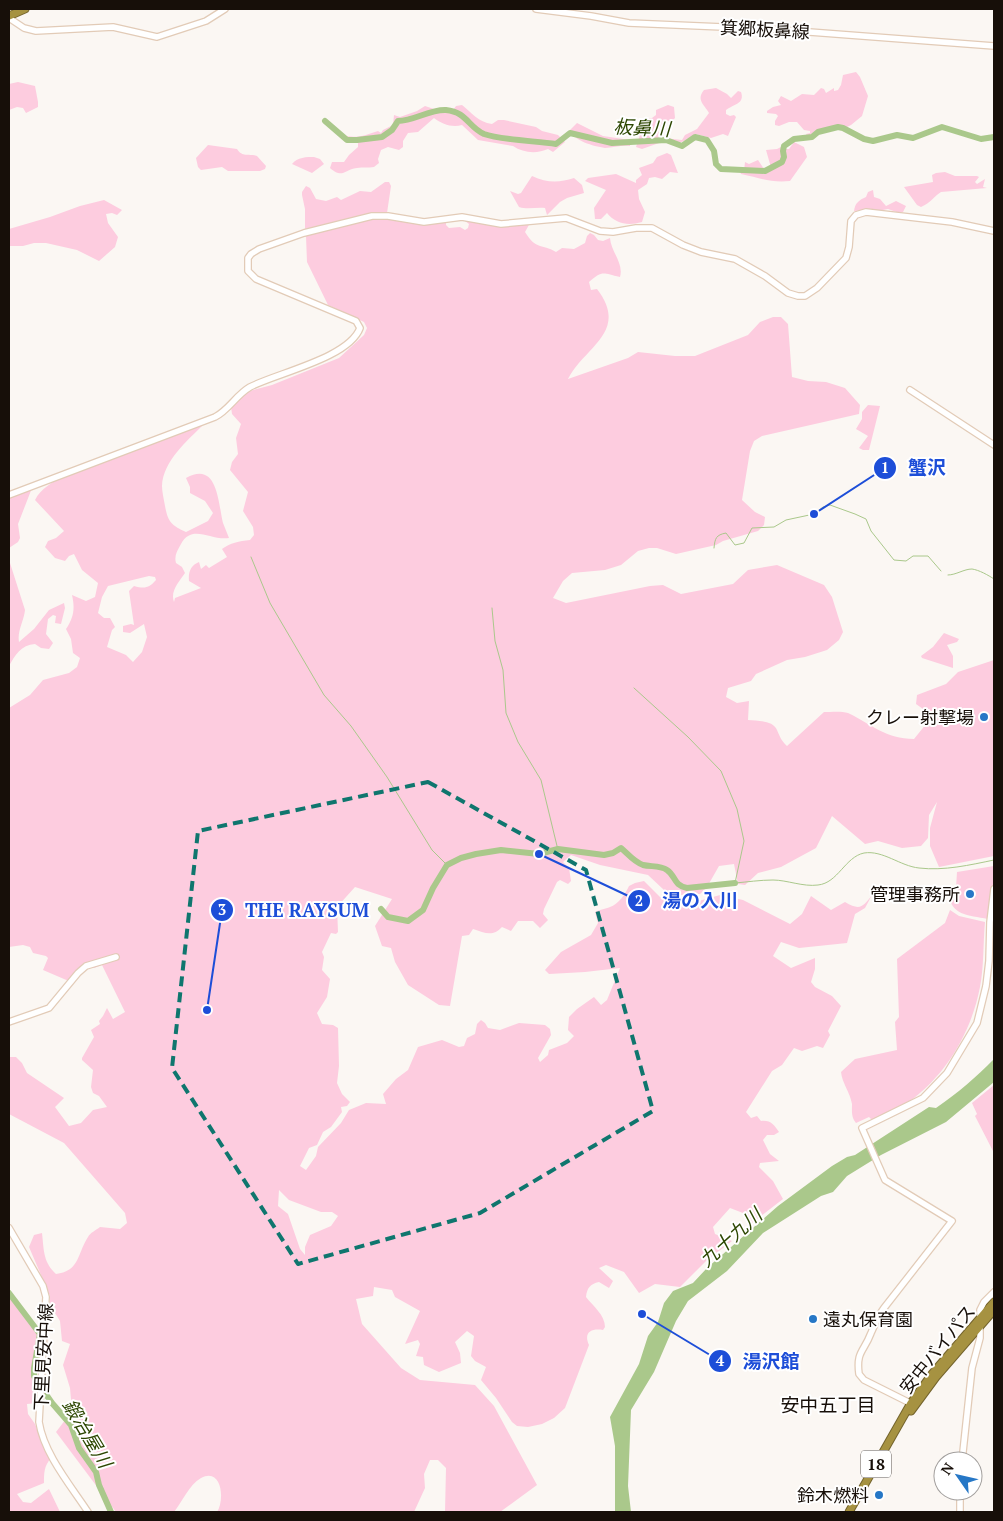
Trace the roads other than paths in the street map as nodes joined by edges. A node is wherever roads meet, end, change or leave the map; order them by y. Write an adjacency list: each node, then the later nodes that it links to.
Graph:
1 (24, 9): 4 (highway)
2 (225, 9): 4 (street)
3 (536, 9): 5 (street, 箕郷板鼻線)
4 (9, 17)
5 (994, 46)
6 (994, 231): 9 (street)
7 (910, 390): 8 (street)
8 (994, 445)
9 (9, 496)
10 (994, 889): 19 (street)
11 (116, 956): 12 (street)
12 (9, 1022)
13 (9, 1228): 21 (street, 下里見安中線)
14 (994, 1292): 17 (street)
15 (994, 1302): 17 (highway, 安中バイパス / 18)
16 (994, 1310): 18 (highway, 安中バイパス / 18)
17 (980, 1317): 18 (street); 19 (highway, 安中バイパス / 18)
18 (980, 1325): 19 (highway, 安中バイパス / 18); 20 (street)
19 (914, 1404): 22 (highway, 安中バイパス / 18)
20 (963, 1451)
21 (88, 1512)
22 (848, 1512)

